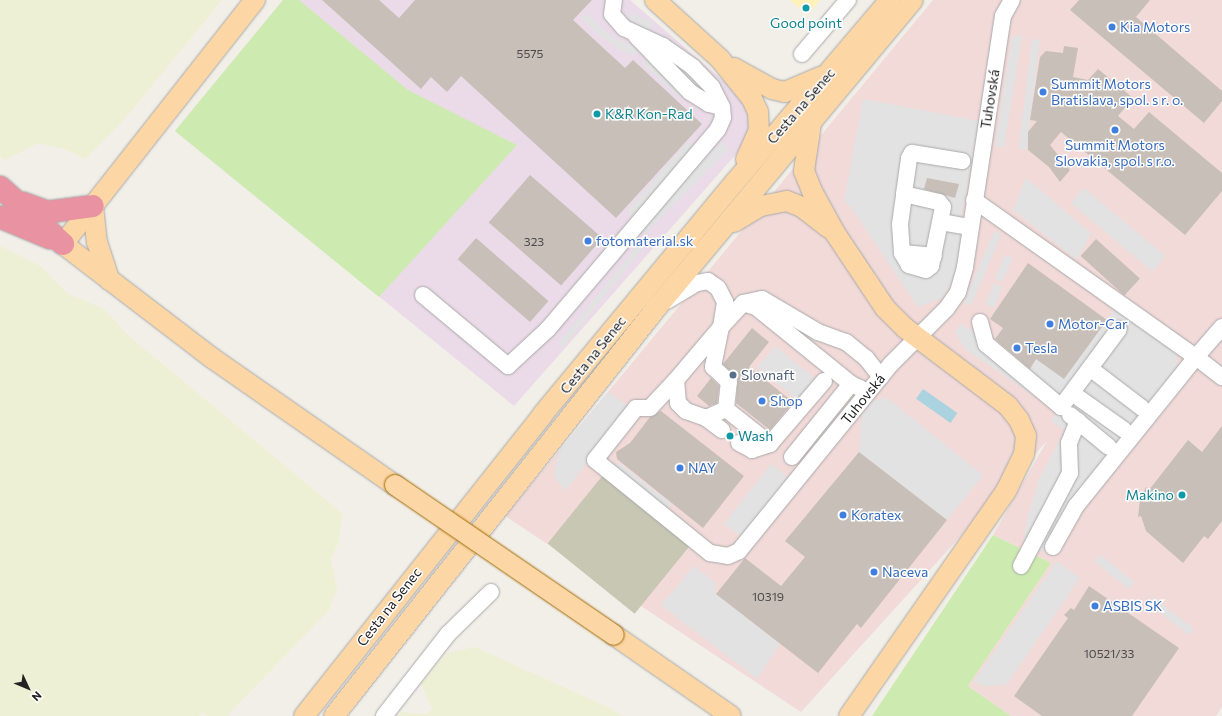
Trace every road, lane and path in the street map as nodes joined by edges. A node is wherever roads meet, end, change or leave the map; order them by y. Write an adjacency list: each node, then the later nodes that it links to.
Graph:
1 (255, 0): 18 (main road)
2 (614, 0): 26 (street)
3 (655, 0): 9 (main road)
4 (848, 0): 8 (street)
5 (890, 0): 10 (main road, Cesta na Senec)
6 (913, 0): 11 (main road, Cesta na Senec)
7 (1012, 0): 16 (street, Tuhovská)
8 (802, 54)
9 (720, 59): 10 (main road); 13 (main road)
10 (830, 72): 13 (main road, Cesta na Senec)
11 (812, 121): 22 (main road); 23 (main road, Cesta na Senec)
12 (962, 161): 15 (street)
13 (735, 182): 58 (main road, Cesta na Senec)
14 (0, 187): 17 (highway)
15 (904, 194): 20 (street); 20 (street)
16 (974, 200): 21 (street, Tuhovská); 34 (street)
17 (18, 201): 18 (highway); 24 (highway)
18 (93, 206): 24 (main road); 25 (main road)
19 (0, 217): 24 (highway)
20 (941, 222): 21 (street)
21 (970, 227): 33 (street, Tuhovská)
22 (835, 233): 23 (main road); 33 (main road)
23 (716, 236): 28 (main road, Cesta na Senec)
24 (63, 244): 25 (main road)
25 (109, 280): 61 (main road, bridge)
26 (423, 295)
27 (743, 303): 31 (street); 36 (street); 40 (street)
28 (658, 306): 31 (street); 59 (main road, Cesta na Senec)
29 (980, 322): 43 (street)
30 (1222, 327): 34 (street)
31 (721, 328): 38 (street); 45 (street)
32 (1119, 328): 35 (street)
33 (919, 338): 36 (street, Tuhovská); 62 (main road)
34 (1196, 357): 37 (street); 55 (street)
35 (1091, 369): 42 (street); 44 (street)
36 (880, 377): 41 (street, Tuhovská)
37 (1222, 377)
38 (676, 380): 46 (street); 54 (street, Tuhovská)
39 (824, 381): 51 (street)
40 (851, 384): 41 (street); 53 (street)
41 (868, 392): 54 (street, Tuhovská)
42 (1072, 393): 43 (street); 49 (street)
43 (1061, 407): 47 (street)
44 (1142, 408)
45 (726, 409): 46 (street); 51 (street)
46 (706, 418): 48 (street)
47 (1078, 421): 52 (street); 56 (street)
48 (722, 430)
49 (1124, 430)
50 (739, 443): 51 (street)
51 (772, 443): 53 (street)
52 (1109, 447)
53 (792, 457): 54 (street)
54 (807, 469)
55 (1053, 546)
56 (1021, 566)
57 (491, 592): 60 (street)
58 (304, 716)
59 (334, 716)
60 (384, 716)
61 (731, 716)
62 (849, 716)

